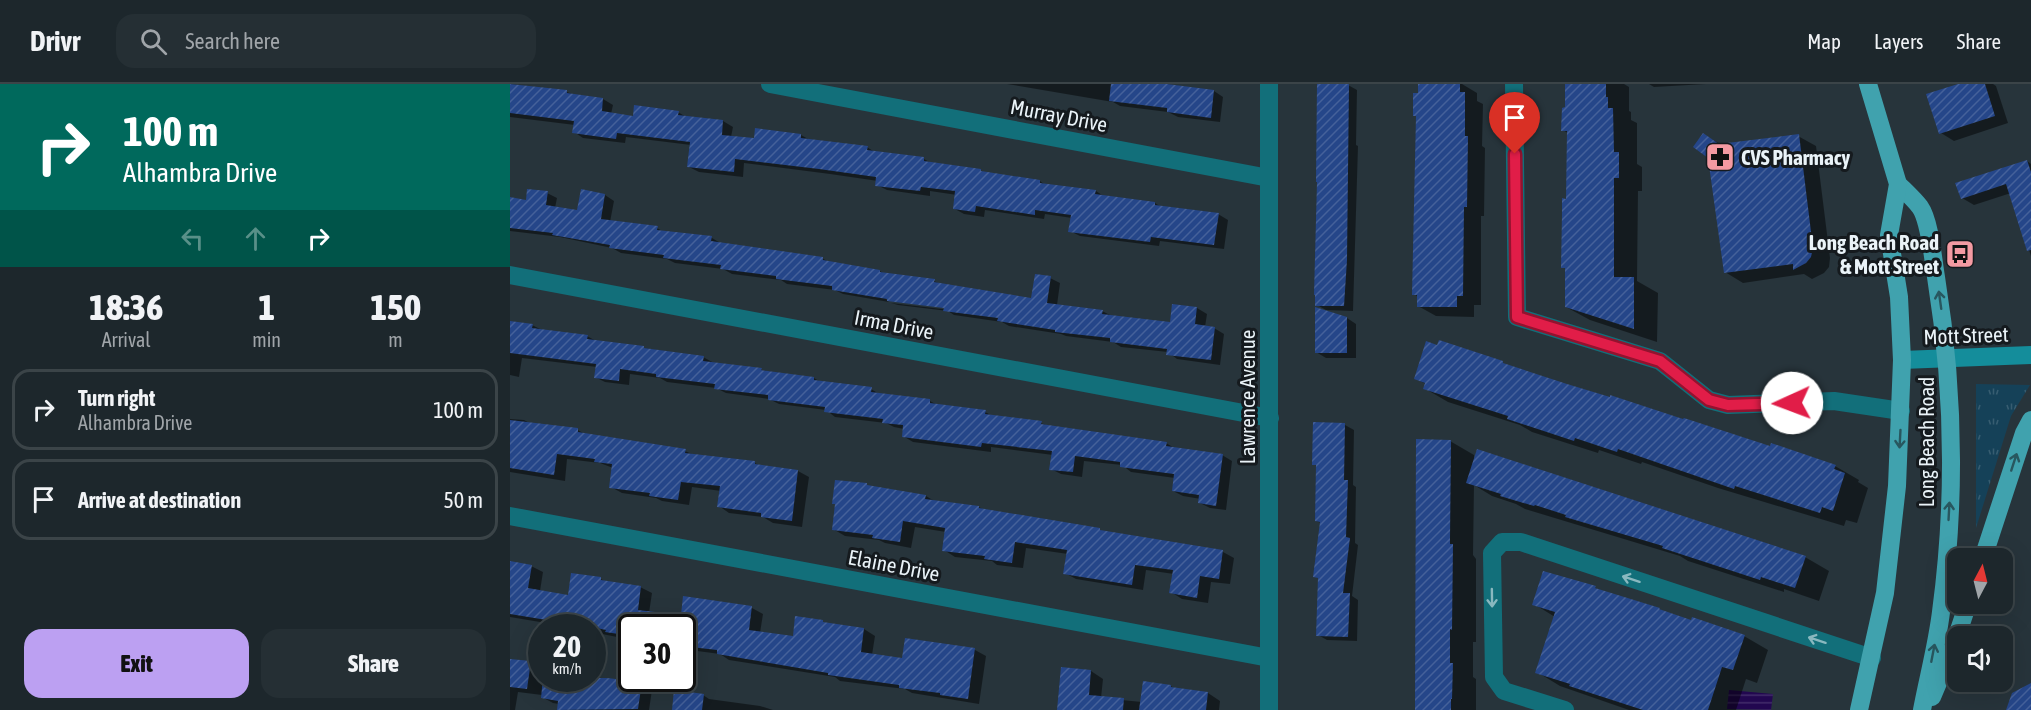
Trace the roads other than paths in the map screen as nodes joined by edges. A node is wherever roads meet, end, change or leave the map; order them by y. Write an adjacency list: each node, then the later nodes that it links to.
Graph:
1 (770, 84): 5 (street, Murray Drive)
2 (1269, 84): 5 (street, Lawrence Avenue)
3 (1514, 84): 11 (street)
4 (1868, 84): 6 (main road, Long Beach Road)
5 (1269, 178): 12 (street, Lawrence Avenue)
6 (1898, 184): 9 (main road, Long Beach Road, one-way to 6); 10 (main road, Long Beach Road)
7 (510, 275): 12 (street, Irma Drive)
8 (2031, 355): 9 (main road, Mott Street)
9 (1948, 358): 10 (main road, Mott Street); 22 (main road, Long Beach Road, one-way to 9)
10 (1902, 360): 11 (main road, Long Beach Road)
11 (1901, 411): 18 (main road, Long Beach Road, one-way to 18)
12 (1270, 418): 17 (street, Lawrence Avenue)
13 (2031, 420): 15 (main road, one-way to 13)
14 (510, 516): 17 (street, Elaine Drive)
15 (1986, 548)
16 (1964, 614): 23 (main road)
17 (1269, 658): 19 (street, Lawrence Avenue)
18 (1872, 658): 20 (street, one-way to 20); 21 (main road, Long Beach Road)
19 (1269, 710)
20 (1565, 710)
21 (1859, 710)
22 (1922, 710)
23 (1927, 710)

